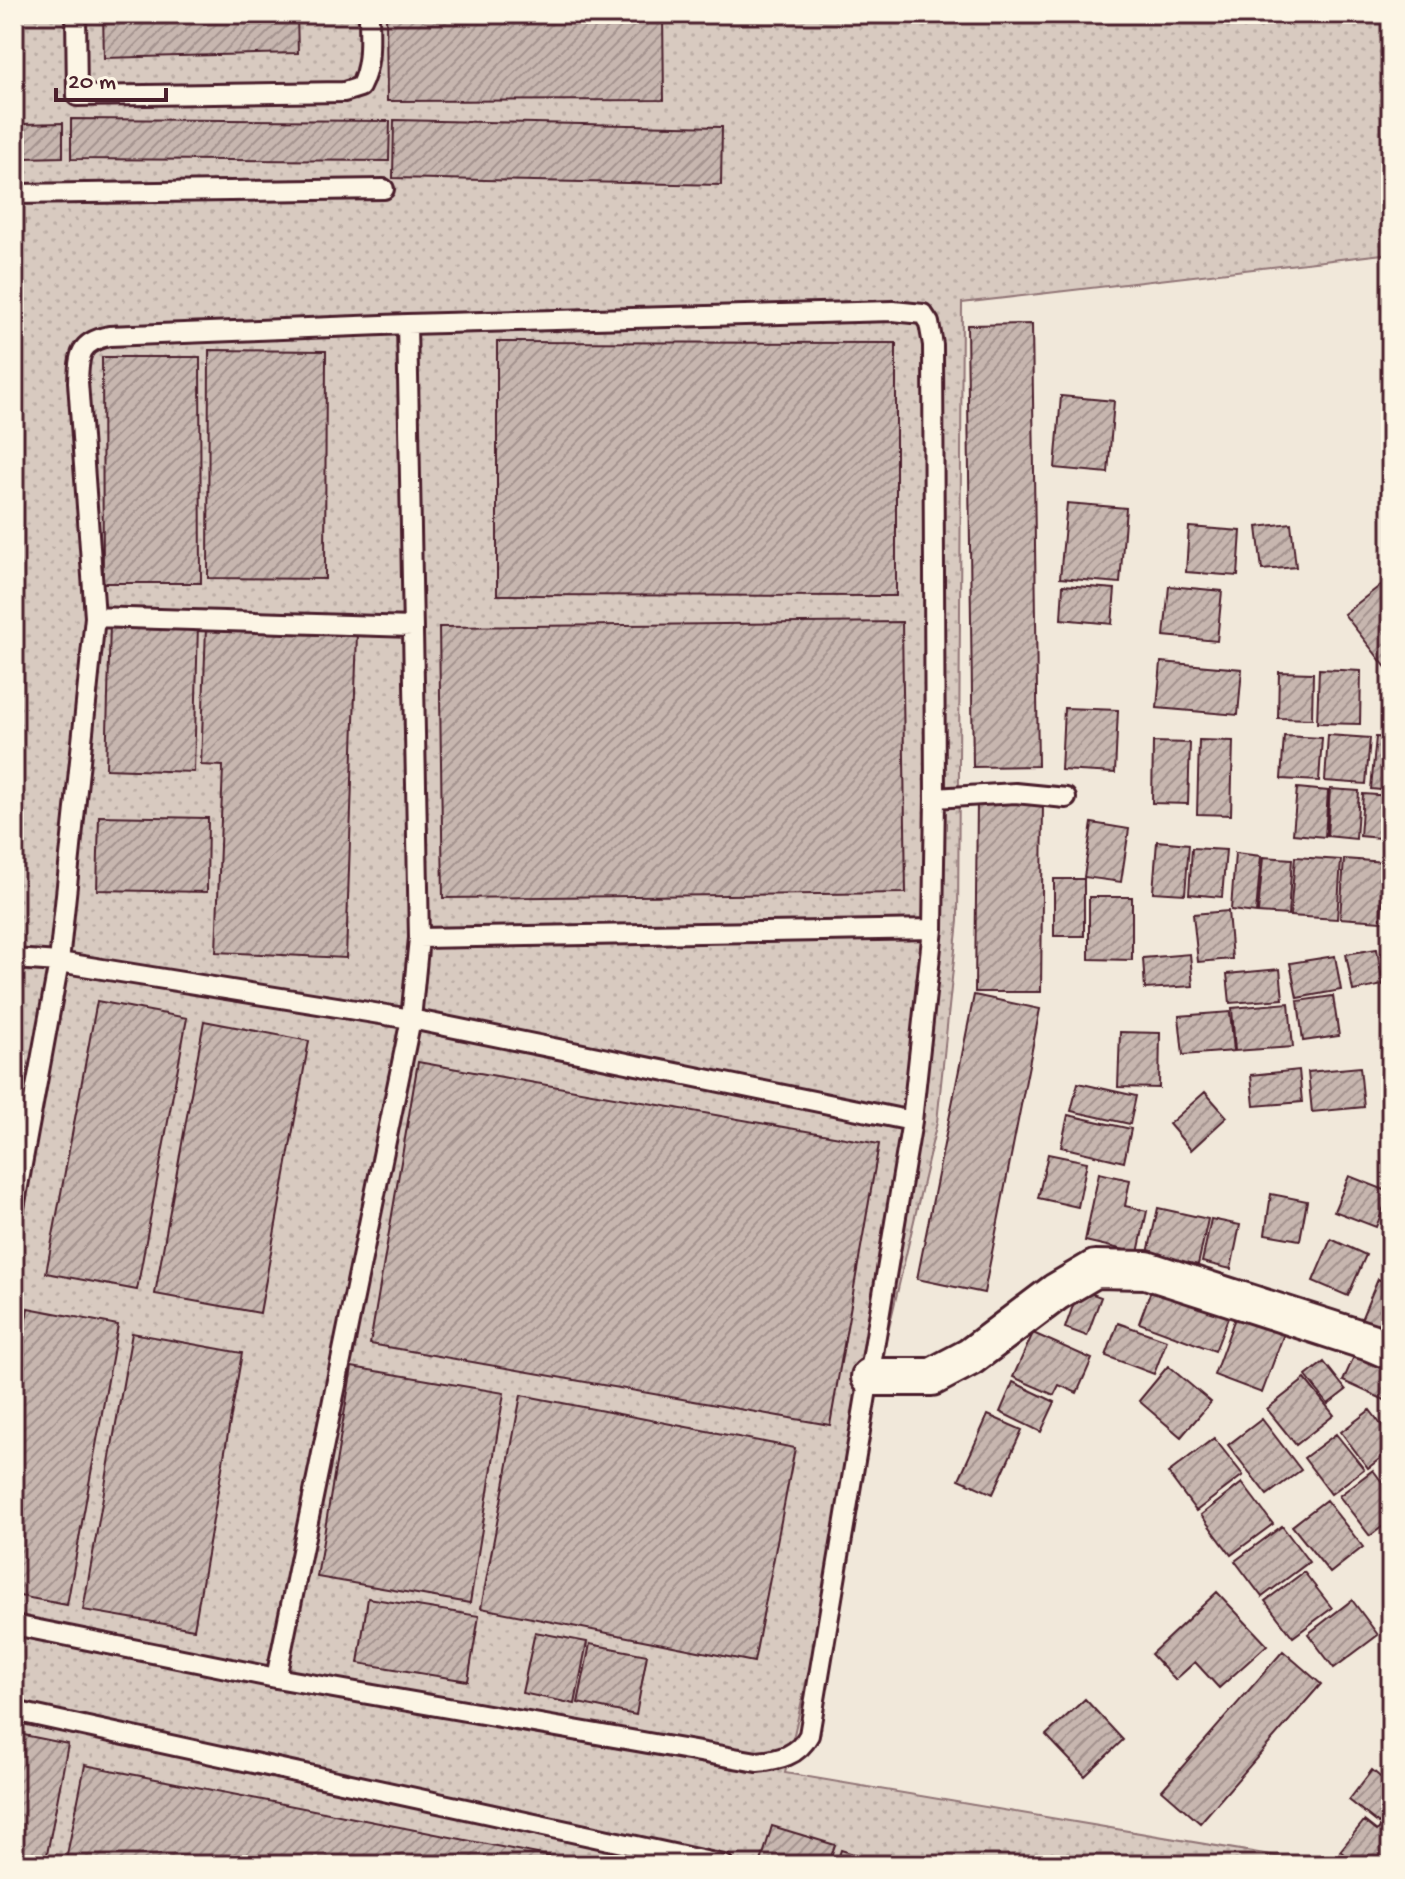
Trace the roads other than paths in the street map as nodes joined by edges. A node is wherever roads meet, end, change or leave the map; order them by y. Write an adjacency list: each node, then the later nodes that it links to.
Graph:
1 (76, 14): 2 (lane)
2 (369, 14)
3 (384, 189): 4 (lane)
4 (14, 194)
5 (407, 324): 6 (lane); 7 (lane); 8 (lane)
6 (95, 617): 7 (lane); 13 (lane)
7 (412, 627): 11 (lane)
8 (935, 798): 9 (lane); 10 (lane)
9 (1066, 798)
10 (933, 929): 11 (lane); 15 (lane)
11 (419, 938): 14 (lane)
12 (14, 959): 13 (lane)
13 (59, 962): 14 (lane); 16 (lane)
14 (411, 1019): 15 (lane); 20 (lane)
15 (912, 1121): 18 (lane)
16 (14, 1208)
17 (1391, 1351): 18 (street)
18 (870, 1377): 20 (lane)
19 (14, 1625): 20 (lane)
20 (276, 1678)
21 (14, 1711): 22 (lane)
22 (724, 1865)

